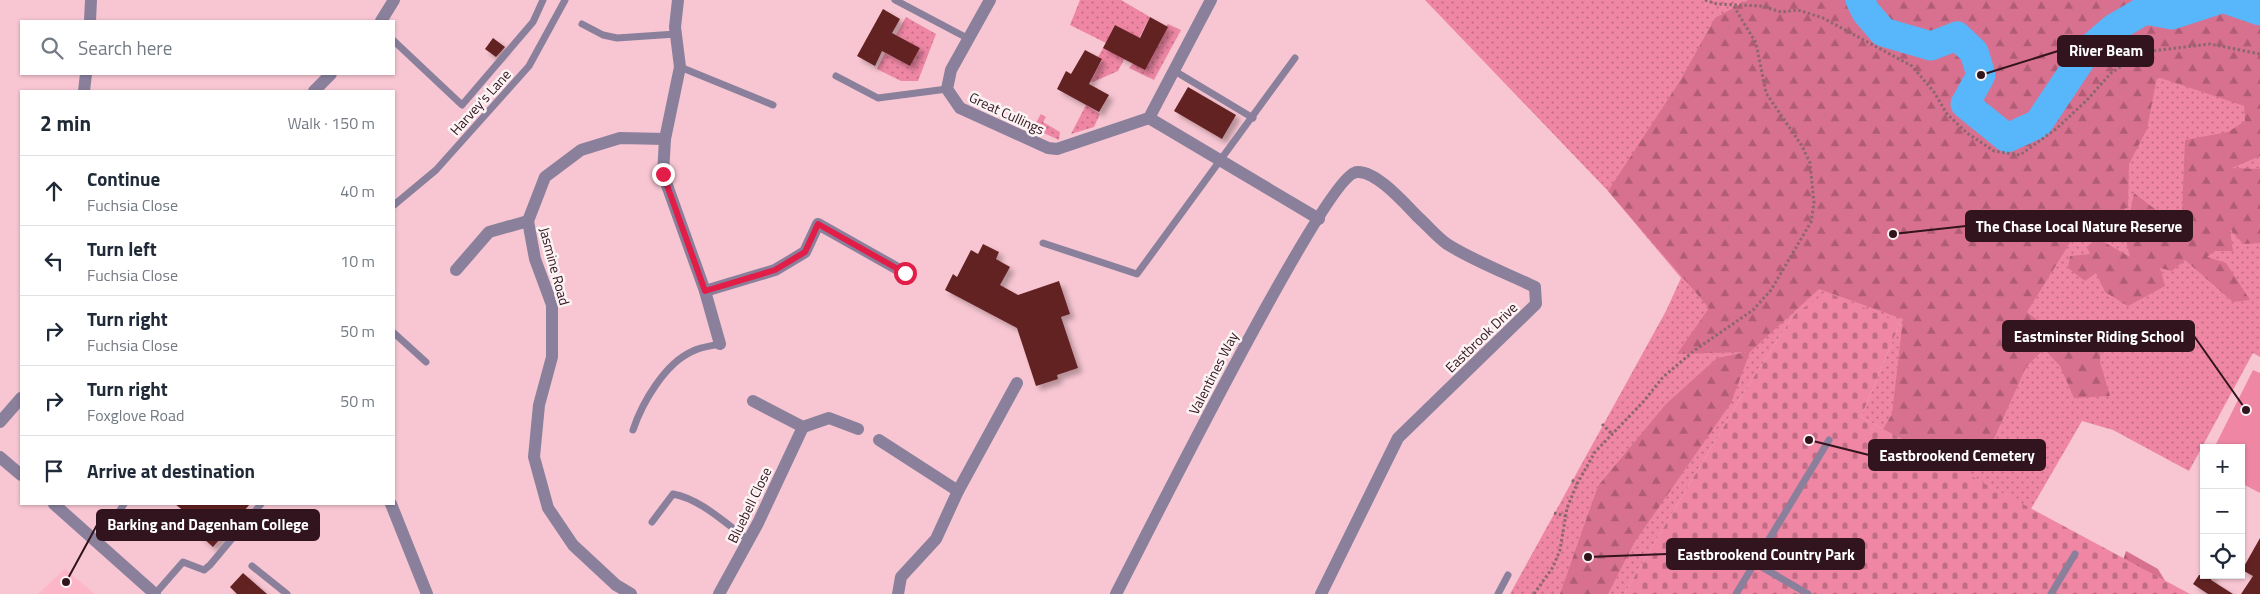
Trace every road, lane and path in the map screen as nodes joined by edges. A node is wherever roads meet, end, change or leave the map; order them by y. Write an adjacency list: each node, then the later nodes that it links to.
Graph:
1 (91, 0): 11 (street)
2 (394, 0): 12 (street)
3 (543, 0): 16 (lane)
4 (565, 0): 33 (lane, Harvey's Lane)
5 (678, 0): 14 (street)
6 (895, 0): 15 (lane)
7 (990, 0): 15 (street)
8 (1211, 0): 20 (street)
9 (1705, 0): 10 (path)
10 (1733, 5): 17 (path); 51 (path)
11 (90, 20)
12 (382, 20)
13 (582, 24): 14 (lane)
14 (676, 34): 19 (street)
15 (968, 39): 24 (street)
16 (395, 42)
17 (2260, 54)
18 (1295, 58): 29 (lane)
19 (680, 67): 27 (lane); 30 (street)
20 (1173, 70): 28 (street); 29 (lane)
21 (86, 75): 25 (street)
22 (330, 75): 26 (street)
23 (836, 76): 24 (lane)
24 (947, 89): 28 (street, Great Cullings)
25 (84, 90)
26 (315, 90)
27 (773, 105)
28 (1149, 118): 31 (street)
29 (1252, 118): 31 (lane)
30 (665, 139): 35 (street, Jasmine Road); 39 (street)
31 (1221, 158): 34 (street); 36 (lane)
32 (1349, 174): 34 (street, Valentines Way); 80 (street, Eastbrook Drive)
33 (395, 204)
34 (1319, 219): 79 (street, Valentines Way)
35 (528, 221): 37 (street); 72 (street, Jasmine Road)
36 (1043, 242)
37 (456, 270)
38 (905, 273): 39 (street)
39 (705, 291): 41 (street)
40 (395, 334): 42 (lane)
41 (720, 344): 50 (lane)
42 (426, 362)
43 (1017, 383): 58 (street)
44 (20, 399): 46 (street)
45 (753, 401): 48 (street)
46 (0, 422)
47 (1602, 424): 51 (path)
48 (803, 427): 49 (street); 66 (street, Bluebell Close)
49 (858, 429)
50 (633, 430)
51 (1612, 434): 57 (path)
52 (879, 440): 58 (street)
53 (1829, 440): 69 (lane)
54 (0, 457): 55 (street)
55 (20, 474)
56 (1572, 480): 57 (path)
57 (1577, 484): 64 (path)
58 (958, 491): 78 (street)
59 (55, 505): 67 (street)
60 (123, 505): 67 (lane)
61 (260, 505): 74 (lane)
62 (391, 505): 73 (street)
63 (1554, 513): 64 (path)
64 (1566, 516): 82 (path)
65 (652, 522): 66 (lane)
66 (749, 540): 77 (street, Bluebell Close)
67 (99, 543): 74 (street)
68 (2075, 554): 85 (lane)
69 (1755, 563): 83 (lane); 84 (lane)
70 (252, 566): 75 (lane)
71 (1508, 574): 81 (lane)
72 (613, 590): 76 (street)
73 (423, 593)
74 (155, 594)
75 (287, 594)
76 (631, 594)
77 (719, 594)
78 (898, 594)
79 (1116, 594)
80 (1321, 594)
81 (1498, 594)
82 (1534, 594)
83 (1736, 594)
84 (1808, 594)
85 (2051, 594)

